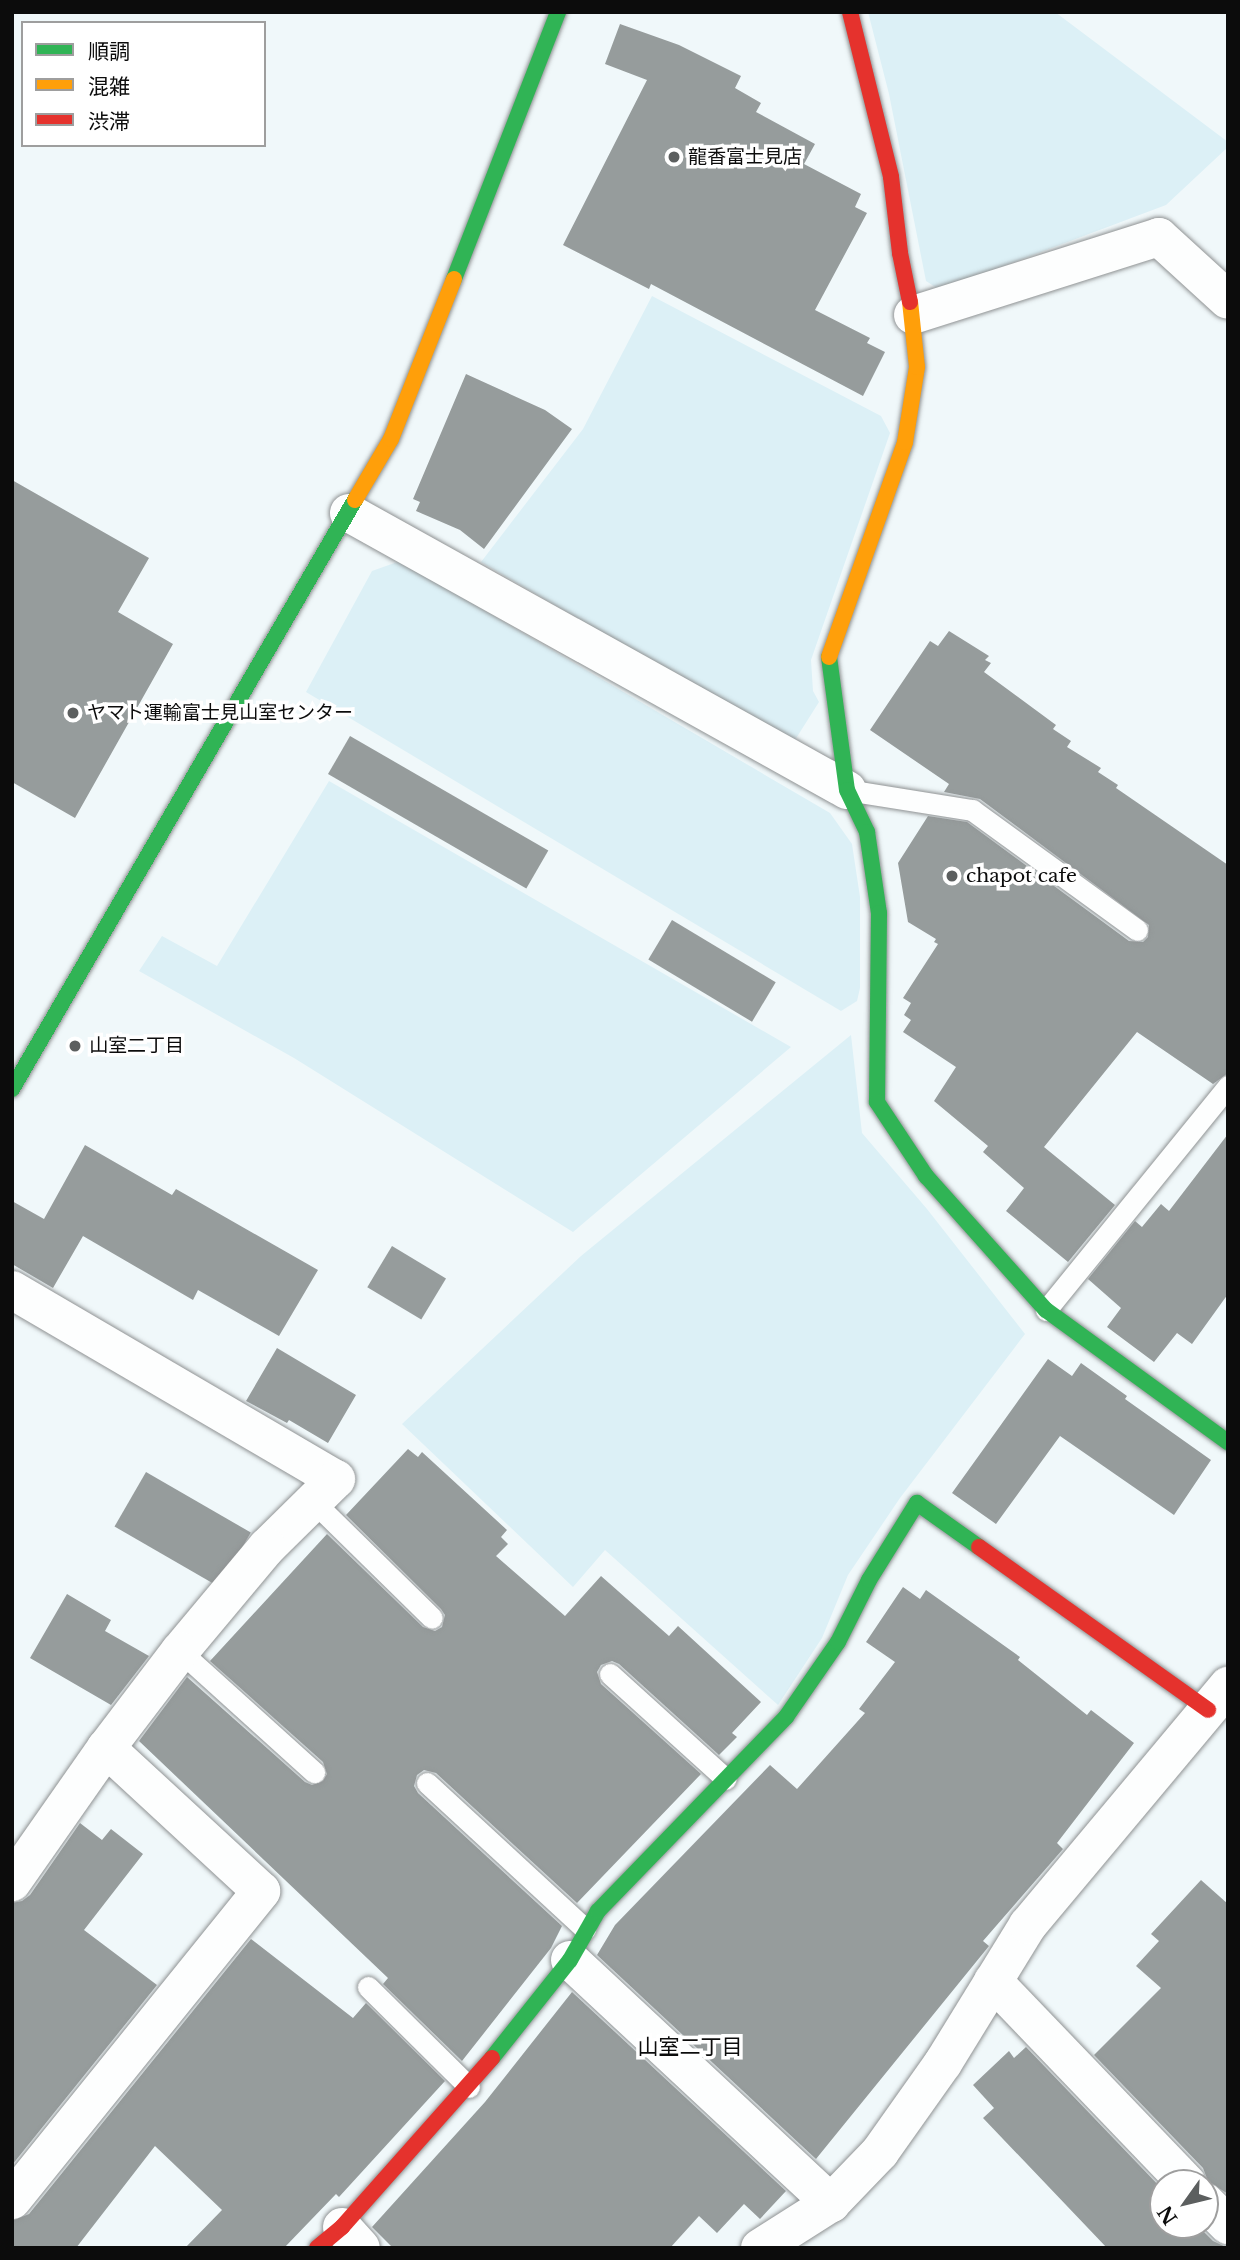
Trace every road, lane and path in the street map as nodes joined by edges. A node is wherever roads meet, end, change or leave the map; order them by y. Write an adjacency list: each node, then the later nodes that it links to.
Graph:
1 (558, 12): 5 (street)
2 (850, 12): 4 (street)
3 (1228, 300): 4 (street)
4 (913, 315): 6 (street)
5 (349, 513): 6 (street); 9 (street)
6 (847, 790): 7 (lane); 11 (street)
7 (1137, 930)
8 (1228, 1086): 11 (lane)
9 (12, 1089)
10 (12, 1290): 13 (street)
11 (1046, 1310): 12 (street)
12 (1228, 1441)
13 (314, 1502): 14 (lane); 15 (street)
14 (432, 1618)
15 (180, 1651): 18 (street); 19 (lane)
16 (610, 1674): 20 (lane)
17 (1218, 1698): 20 (street); 24 (street)
18 (106, 1748): 22 (street); 28 (street)
19 (314, 1772)
20 (726, 1779): 23 (street)
21 (427, 1783): 23 (lane)
22 (12, 1882)
23 (577, 1944): 26 (street); 29 (street)
24 (993, 1981): 27 (street); 29 (street)
25 (368, 1987): 26 (lane)
26 (469, 2087): 30 (street)
27 (1174, 2169)
28 (12, 2200)
29 (831, 2203): 31 (street)
30 (340, 2241)
31 (760, 2248)

